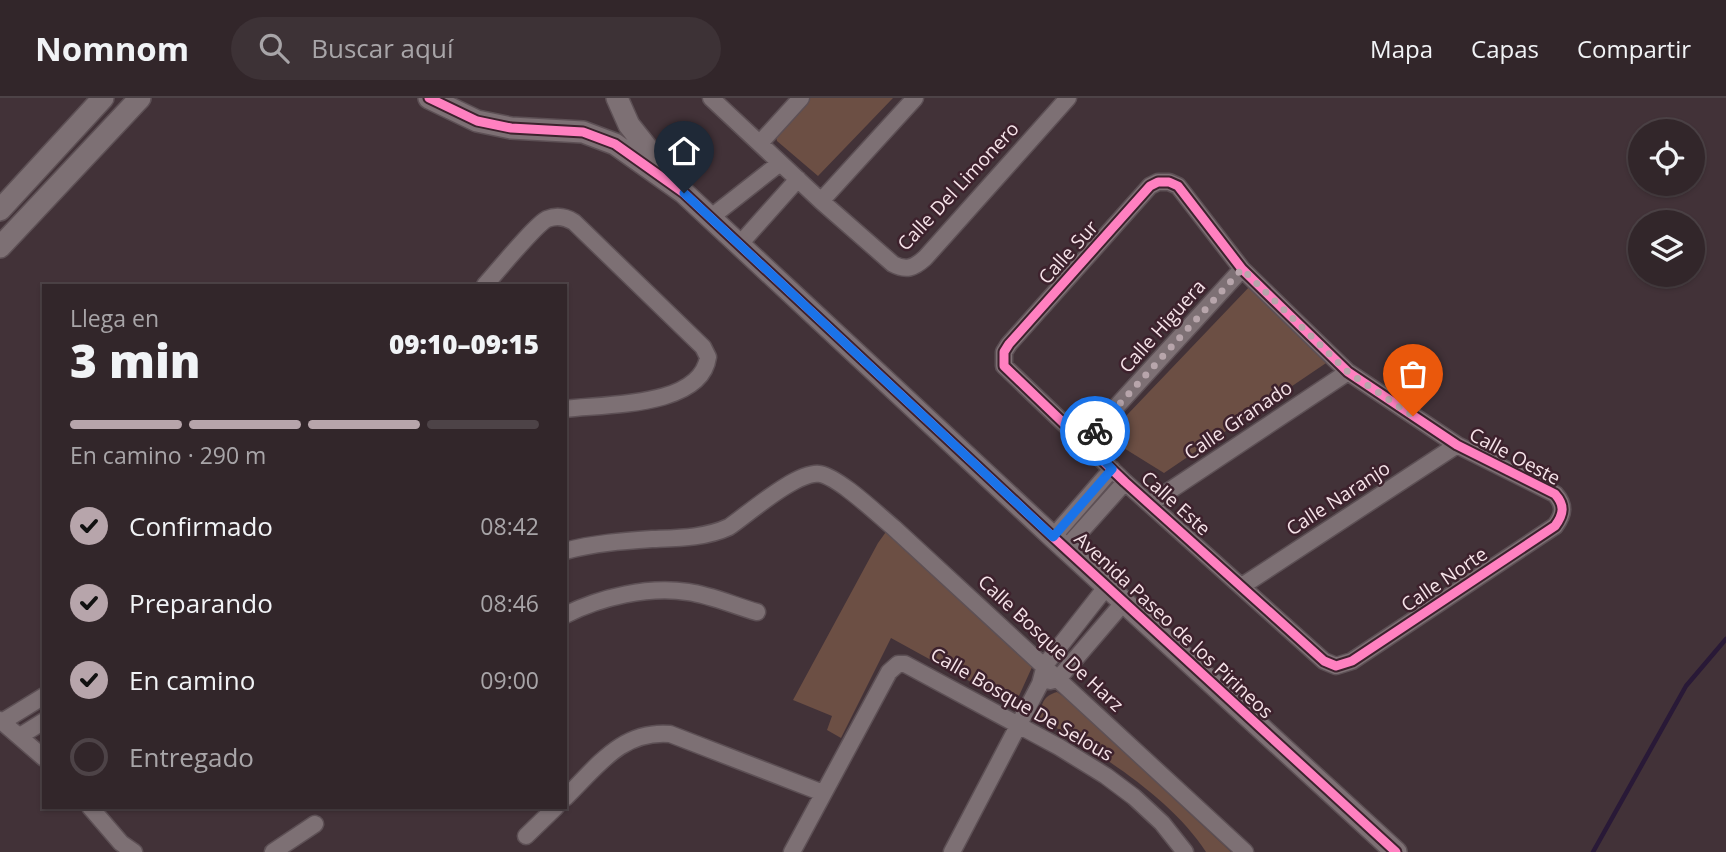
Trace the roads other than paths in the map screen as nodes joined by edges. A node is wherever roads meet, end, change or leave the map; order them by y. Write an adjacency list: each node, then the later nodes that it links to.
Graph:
1 (103, 98): 15 (street)
2 (140, 98): 18 (street)
3 (429, 98): 13 (street)
4 (711, 98): 9 (street)
5 (802, 98): 9 (street)
6 (915, 98): 14 (street)
7 (1068, 98): 14 (street, Calle Del Limonero)
8 (622, 101): 13 (street)
9 (760, 143): 10 (street)
10 (780, 163): 11 (street); 16 (street)
11 (798, 179): 14 (street); 17 (street)
12 (1169, 182): 19 (street, Calle Oeste); 21 (street, Calle Sur)
13 (684, 193): 16 (street, Avenida Paseo de los Pirineos)
14 (821, 201)
15 (0, 210)
16 (710, 218): 17 (street, Avenida Paseo de los Pirineos)
17 (739, 245): 30 (street, Avenida Paseo de los Pirineos)
18 (0, 247)
19 (1242, 269): 22 (street, Calle Oeste); 24 (street, Calle Higuera)
20 (486, 284): 23 (street)
21 (1003, 358): 24 (street, Calle Este)
22 (1348, 372): 25 (street, Calle Oeste); 28 (street, Calle Granado)
23 (567, 409)
24 (1085, 441): 26 (street, Calle Este)
25 (1457, 445): 29 (street, Calle Oeste); 33 (street, Calle Naranjo)
26 (1112, 469): 27 (street, Calle Este); 30 (street)
27 (1125, 482): 28 (street, Calle Este); 30 (street)
28 (1151, 503): 33 (street, Calle Este)
29 (1563, 510): 38 (street, Calle Norte)
30 (1059, 542): 32 (street, Avenida Paseo de los Pirineos)
31 (567, 551): 37 (street, Calle Bosque De Harz)
32 (1107, 586): 34 (street, Avenida Paseo de los Pirineos); 37 (street)
33 (1242, 586): 38 (street, Calle Este)
34 (1124, 602): 39 (street); 60 (street, Avenida Paseo de los Pirineos)
35 (757, 612): 36 (street)
36 (567, 614)
37 (1045, 665): 39 (street, Calle Bosque De Harz); 40 (street)
38 (1336, 666)
39 (1058, 679): 40 (street); 59 (street, Calle Bosque De Harz)
40 (1040, 684): 44 (street)
41 (42, 696): 42 (street)
42 (1, 721): 45 (street)
43 (42, 722): 45 (street)
44 (1018, 725): 47 (street, Calle Bosque De Selous); 54 (street); 58 (street, Calle Bosque De Selous)
45 (20, 736): 46 (street)
46 (42, 756)
47 (823, 793): 48 (street); 57 (street, Calle Bosque De Selous)
48 (567, 796)
49 (92, 809): 53 (street)
50 (554, 809): 52 (street)
51 (316, 824): 56 (street)
52 (526, 836)
53 (121, 847): 55 (street)
54 (955, 851)
55 (135, 852)
56 (273, 852)
57 (792, 852)
58 (1185, 852)
59 (1245, 852)
60 (1396, 852)

